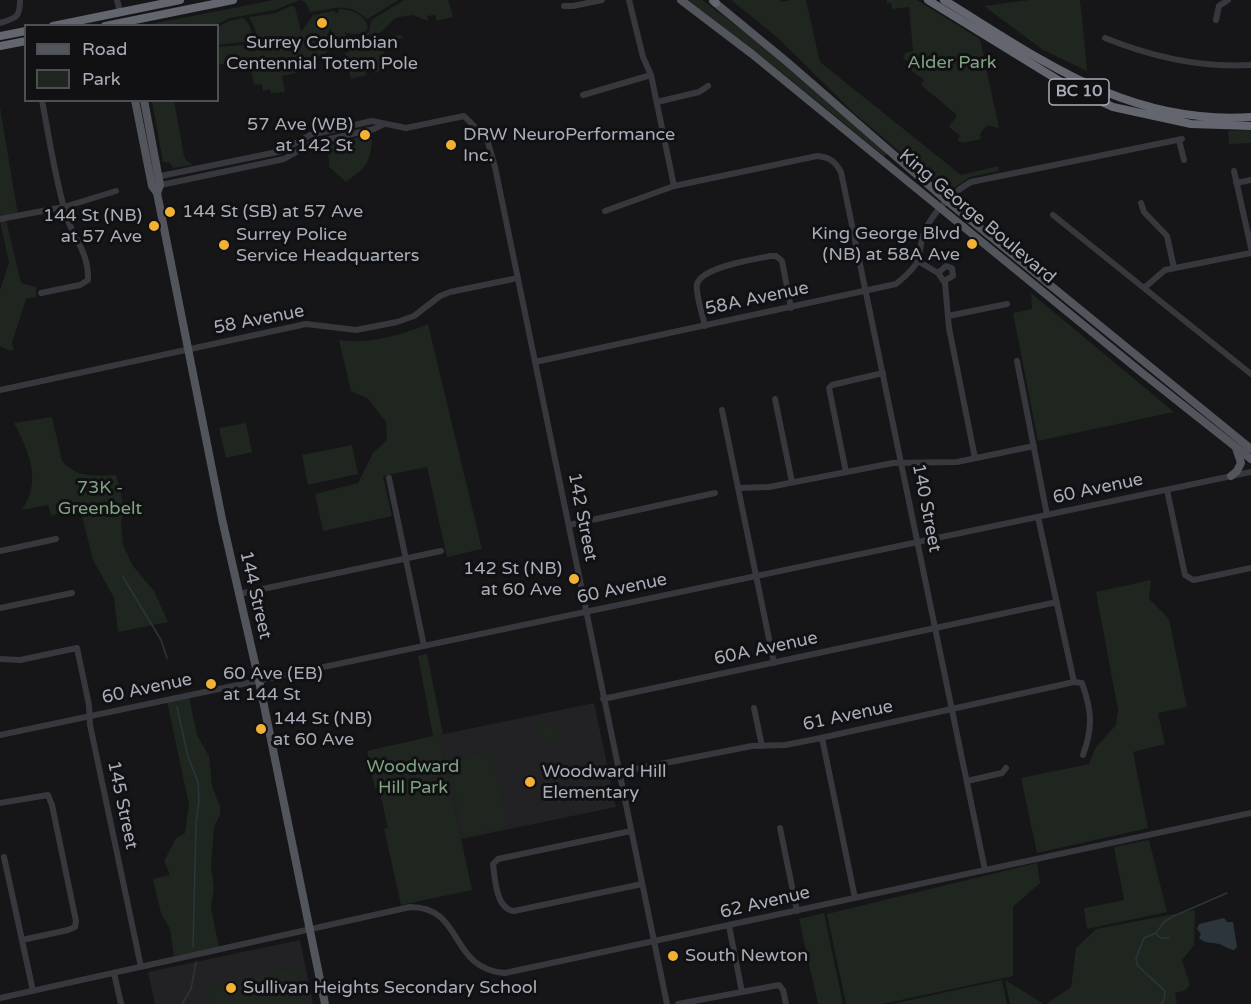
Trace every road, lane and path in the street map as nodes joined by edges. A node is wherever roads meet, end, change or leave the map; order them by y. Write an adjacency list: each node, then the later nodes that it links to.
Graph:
1 (20, 0): 15 (street)
2 (117, 0): 13 (street)
3 (180, 0): 13 (highway)
4 (233, 0): 17 (highway)
5 (602, 0): 12 (street)
6 (629, 0): 24 (street)
7 (681, 0): 41 (main road, King George Boulevard)
8 (928, 0): 32 (highway, BC 10)
9 (944, 0): 31 (highway, BC 10)
10 (1228, 0): 14 (street)
11 (714, 1): 41 (main road, King George Boulevard)
12 (564, 6)
13 (120, 12): 16 (highway); 17 (main road)
14 (1216, 20)
15 (0, 23)
16 (63, 24)
17 (123, 24)
18 (24, 31): 19 (highway)
19 (0, 36)
20 (1105, 38): 23 (street)
21 (24, 41): 22 (highway)
22 (0, 46)
23 (1251, 65)
24 (651, 75): 26 (street); 30 (street)
25 (708, 86): 30 (street)
26 (583, 95)
27 (42, 102): 42 (street)
28 (135, 102): 37 (main road, 144 Street)
29 (144, 102): 37 (main road, 144 Street)
30 (657, 102): 38 (street)
31 (1251, 117)
32 (1251, 126)
33 (1184, 160): 41 (street)
34 (1234, 171): 36 (street)
35 (1251, 180): 36 (street)
36 (1236, 183): 46 (street)
37 (155, 184): 50 (street, 142 Street); 59 (main road, 144 Street)
38 (674, 186): 43 (street); 53 (street, 140 Street)
39 (116, 191): 42 (street)
40 (1141, 203): 48 (street)
41 (944, 205): 47 (street); 68 (main road, King George Boulevard); 69 (main road, King George Boulevard)
42 (64, 207): 45 (street); 54 (street)
43 (605, 211)
44 (1053, 215): 52 (street)
45 (0, 219)
46 (1251, 250): 48 (street)
47 (918, 261): 49 (street); 53 (street, 58A Avenue)
48 (1174, 268): 52 (street)
49 (938, 273): 51 (street); 51 (street)
50 (518, 278): 59 (street, 58 Avenue); 61 (street, 142 Street)
51 (944, 281): 57 (street)
52 (1144, 288): 63 (street)
53 (866, 291): 56 (street, 58A Avenue); 62 (street, 140 Street)
54 (41, 293)
55 (1007, 304): 57 (street)
56 (791, 308): 58 (street, 58A Avenue); 58 (street)
57 (948, 316): 70 (street)
58 (705, 326): 61 (street, 58A Avenue)
59 (188, 349): 64 (street, 58 Avenue); 92 (main road, 144 Street)
60 (1017, 361): 67 (street)
61 (535, 362): 83 (street, 142 Street)
62 (883, 373): 72 (street, 140 Street); 73 (street)
63 (1251, 374)
64 (0, 390)
65 (775, 399): 77 (street)
66 (722, 410): 78 (street)
67 (1034, 446): 70 (street); 81 (street)
68 (1235, 447): 71 (main road, King George Boulevard); 75 (main road)
69 (1251, 449)
70 (975, 458): 72 (street)
71 (1251, 459)
72 (902, 462): 73 (street); 85 (street, 140 Street)
73 (846, 472): 77 (street)
74 (1251, 472): 75 (street, 60 Avenue)
75 (1231, 476): 79 (street, 60 Avenue)
76 (389, 478): 88 (street)
77 (792, 482): 78 (street)
78 (738, 488): 90 (street)
79 (1167, 490): 81 (street, 60 Avenue); 89 (street)
80 (715, 493): 83 (street)
81 (1047, 515): 82 (street, 60 Avenue)
82 (1038, 517): 85 (street, 60 Avenue); 93 (street)
83 (569, 525): 95 (street, 142 Street)
84 (56, 539): 86 (street)
85 (918, 542): 90 (street, 60 Avenue); 96 (street, 140 Street)
86 (0, 551)
87 (441, 551): 88 (street)
88 (405, 558): 92 (street); 97 (street)
89 (1251, 568)
90 (756, 576): 95 (street, 60 Avenue); 99 (street)
91 (72, 593): 94 (street)
92 (239, 594): 100 (main road, 144 Street)
93 (1057, 602): 96 (street, 60A Avenue); 101 (street)
94 (0, 608)
95 (585, 612): 97 (street, 60 Avenue); 102 (street, 142 Street)
96 (935, 628): 99 (street, 60A Avenue); 104 (street, 140 Street)
97 (424, 646): 100 (street, 60 Avenue)
98 (0, 659): 105 (street, 145 Street)
99 (774, 663): 102 (street, 60A Avenue)
100 (259, 681): 105 (street, 60 Avenue); 123 (main road, 144 Street)
101 (1074, 682): 104 (street, 61 Avenue); 109 (street, 61 Avenue)
102 (603, 699): 111 (street, 142 Street)
103 (754, 708): 108 (street)
104 (952, 709): 107 (street, 61 Avenue); 112 (street, 140 Street)
105 (90, 716): 106 (street, 60 Avenue); 126 (street, 145 Street)
106 (0, 735)
107 (822, 738): 108 (street, 61 Avenue); 120 (street)
108 (762, 746): 111 (street, 61 Avenue)
109 (1083, 755)
110 (1006, 768): 112 (street)
111 (619, 772): 116 (street, 142 Street)
112 (967, 781): 118 (street, 140 Street)
113 (0, 803): 124 (street)
114 (1251, 813): 118 (street, 62 Avenue)
115 (780, 828): 121 (street)
116 (631, 831): 119 (street, 142 Street); 119 (street)
117 (4, 857): 124 (street)
118 (985, 870): 120 (street, 62 Avenue)
119 (642, 884): 125 (street, 142 Street)
120 (855, 898): 121 (street, 62 Avenue)
121 (797, 911): 122 (street, 62 Avenue)
122 (729, 926): 125 (street, 62 Avenue); 129 (street)
123 (310, 929): 125 (street, 62 Avenue); 126 (street, 62 Avenue); 132 (main road, 144 Street)
124 (22, 940): 128 (street)
125 (655, 942): 133 (street, 142 Street)
126 (141, 967): 127 (street, 62 Avenue)
127 (114, 973): 128 (street, 62 Avenue); 131 (street)
128 (33, 991): 130 (street, 62 Avenue)
129 (742, 992): 134 (street); 135 (street)
130 (0, 998)
131 (121, 1004)
132 (325, 1004)
133 (667, 1004)
134 (678, 1004)
135 (786, 1004)

